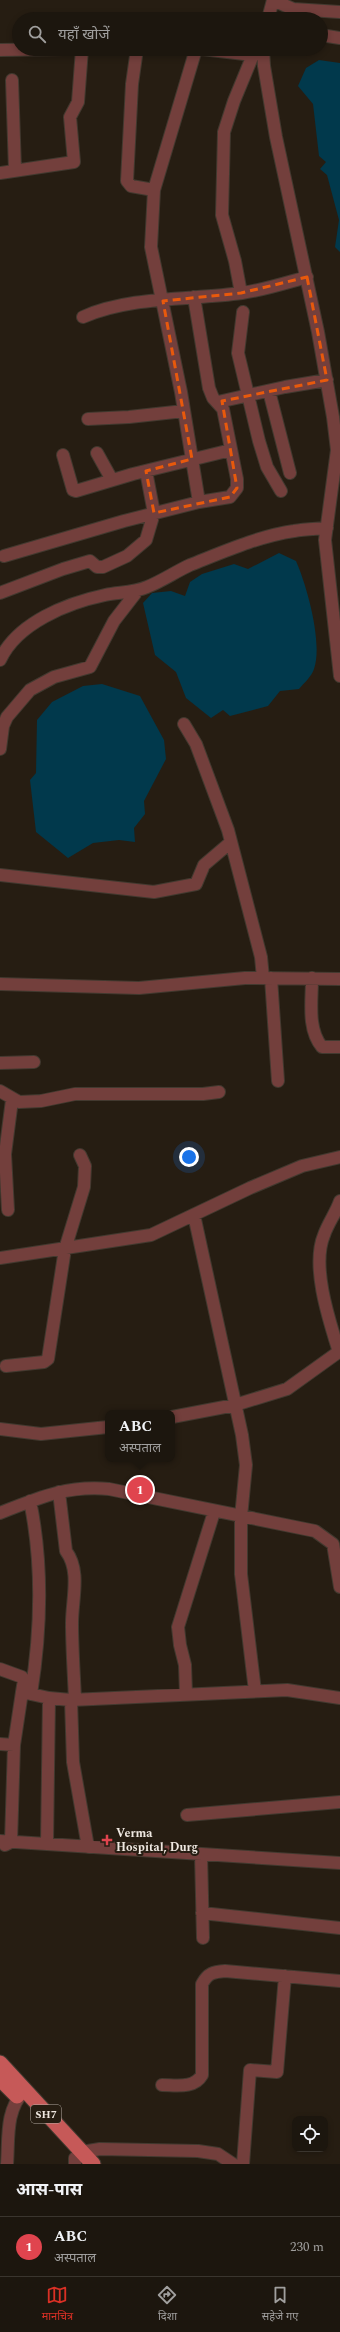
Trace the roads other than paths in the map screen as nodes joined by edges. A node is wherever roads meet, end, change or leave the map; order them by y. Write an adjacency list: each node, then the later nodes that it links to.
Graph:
1 (273, 0): 2 (street); 3 (street)
2 (270, 12)
3 (340, 12)
4 (328, 36): 5 (street)
5 (340, 38)
6 (0, 50): 7 (street)
7 (12, 50)
8 (81, 56): 14 (street)
9 (136, 56): 16 (street)
10 (194, 56): 16 (street)
11 (257, 56): 18 (street)
12 (260, 56): 17 (street)
13 (12, 80): 14 (street)
14 (15, 170): 15 (street)
15 (0, 173)
16 (154, 190): 20 (street)
17 (307, 277): 18 (street); 23 (street)
18 (241, 293): 19 (street)
19 (194, 297): 20 (street); 26 (street)
20 (163, 301): 22 (street); 27 (street)
21 (243, 312): 25 (street)
22 (83, 317)
23 (327, 380): 24 (street); 37 (street)
24 (269, 391): 25 (street); 34 (street)
25 (249, 395): 26 (street); 36 (street)
26 (218, 402): 29 (street)
27 (184, 412): 28 (street); 32 (street)
28 (88, 419)
29 (231, 450): 32 (street); 38 (street)
30 (97, 453): 35 (street)
31 (63, 455): 35 (street)
32 (192, 460): 33 (street); 38 (street)
33 (146, 471): 35 (street); 39 (street)
34 (290, 473)
35 (112, 480)
36 (281, 491)
37 (335, 500): 40 (street)
38 (199, 502): 39 (street)
39 (154, 513): 41 (street); 43 (street)
40 (328, 528): 42 (street); 45 (street)
41 (4, 556)
42 (138, 590): 44 (street); 47 (street)
43 (0, 593)
44 (0, 660)
45 (340, 676)
46 (184, 724): 48 (street)
47 (0, 749)
48 (231, 842): 49 (street); 50 (street)
49 (0, 875)
50 (267, 978): 51 (street); 53 (street); 57 (street)
51 (312, 978): 52 (street); 54 (street)
52 (340, 978)
53 (0, 984)
54 (340, 1047)
55 (34, 1062): 56 (street)
56 (0, 1063)
57 (278, 1081)
58 (0, 1091): 60 (street)
59 (219, 1092): 60 (street)
60 (12, 1100): 64 (street)
61 (80, 1155): 66 (street)
62 (340, 1157): 65 (street)
63 (340, 1202): 68 (street)
64 (8, 1210)
65 (194, 1215): 66 (street); 70 (street)
66 (65, 1249): 67 (street); 69 (street)
67 (0, 1258)
68 (339, 1352): 70 (street)
69 (6, 1366)
70 (235, 1405): 71 (street); 78 (street)
71 (175, 1416)
72 (105, 1427): 73 (street)
73 (0, 1429)
74 (59, 1492): 75 (street); 76 (street); 87 (street)
75 (30, 1501): 77 (street); 83 (street)
76 (214, 1512): 78 (street); 84 (street)
77 (0, 1513)
78 (241, 1517): 79 (street); 82 (street)
79 (337, 1545): 80 (street)
80 (340, 1587)
81 (0, 1669): 83 (street)
82 (255, 1691): 84 (street); 86 (street)
83 (27, 1693): 85 (street); 89 (street)
84 (186, 1694): 87 (street)
85 (49, 1698): 87 (street); 93 (street)
86 (340, 1698)
87 (73, 1700): 94 (street)
88 (0, 1744): 89 (street)
89 (14, 1745): 92 (street)
90 (340, 1802): 91 (street)
91 (187, 1815)
92 (6, 1841): 93 (street); 95 (street)
93 (47, 1844): 94 (street)
94 (88, 1847): 96 (street)
95 (0, 1848)
96 (201, 1854): 97 (street); 98 (street)
97 (340, 1863)
98 (202, 1913): 99 (street); 100 (street)
99 (340, 1928)
100 (203, 1938)
101 (285, 1976): 102 (street); 105 (street); 111 (street)
102 (340, 1981)
103 (0, 2063): 106 (main road, SH7)
104 (0, 2079): 106 (main road, SH7)
105 (162, 2085)
106 (21, 2094): 107 (main road, SH7); 108 (street)
107 (78, 2159): 109 (main road, SH7); 110 (street)
108 (8, 2164)
109 (93, 2164)
110 (233, 2164)
111 (243, 2164)

